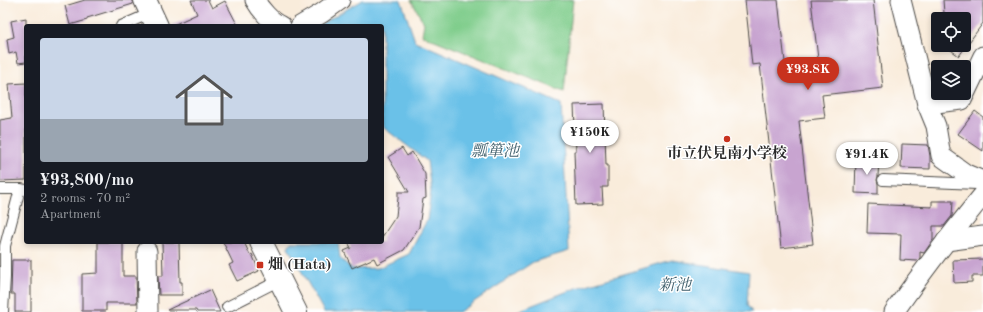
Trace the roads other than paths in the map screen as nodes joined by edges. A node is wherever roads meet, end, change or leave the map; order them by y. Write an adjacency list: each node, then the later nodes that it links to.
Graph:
1 (254, 0): 6 (street)
2 (340, 0): 7 (street)
3 (901, 0): 9 (street)
4 (151, 13): 5 (lane)
5 (126, 24)
6 (277, 24)
7 (303, 24)
8 (983, 56): 9 (street)
9 (928, 104): 11 (street)
10 (883, 180): 12 (lane)
11 (983, 181)
12 (983, 184)
13 (0, 189): 14 (lane)
14 (23, 189): 20 (lane)
15 (983, 195): 17 (street)
16 (983, 236): 17 (street)
17 (946, 241): 26 (street)
18 (262, 244): 21 (highway)
19 (147, 251): 24 (street)
20 (2, 277): 23 (lane)
21 (280, 280): 22 (lane); 25 (highway)
22 (227, 307)
23 (3, 312)
24 (148, 312)
25 (296, 312)
26 (894, 312)

